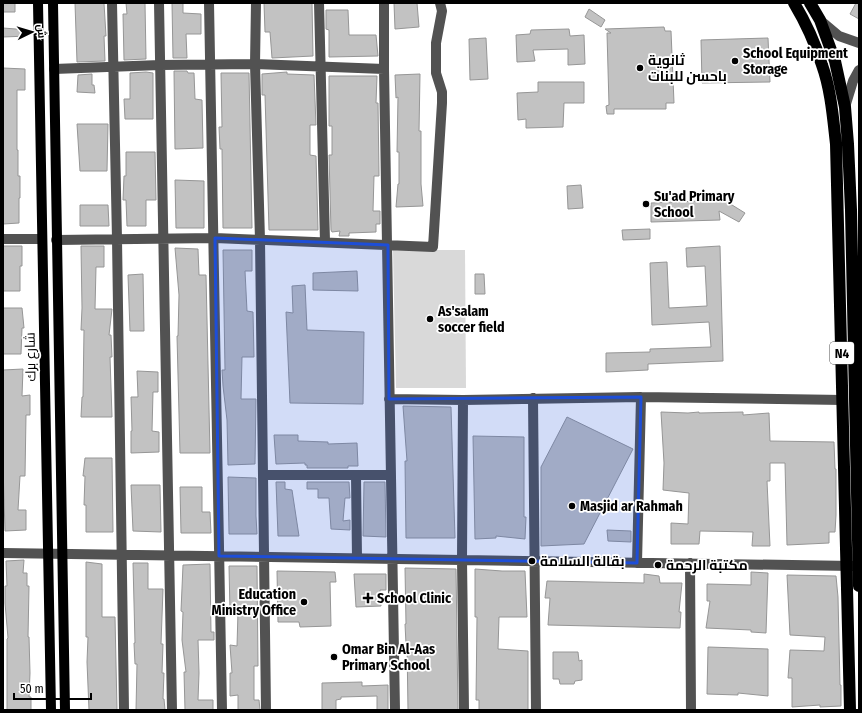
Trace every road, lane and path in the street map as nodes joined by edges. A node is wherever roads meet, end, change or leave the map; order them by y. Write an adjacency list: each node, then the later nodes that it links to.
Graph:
1 (38, 3): 27 (main road, شارع برك)
2 (53, 3): 19 (main road, شارع برك)
3 (112, 3): 18 (street)
4 (159, 3): 16 (street)
5 (210, 3): 14 (street)
6 (256, 3): 15 (street)
7 (319, 3): 17 (street)
8 (384, 3): 20 (street)
9 (440, 3): 32 (street)
10 (794, 3): 23 (highway, N4)
11 (810, 3): 12 (highway, N4)
12 (820, 20): 13 (street); 22 (highway, N4)
13 (859, 43)
14 (211, 64): 15 (street); 16 (street); 25 (street)
15 (255, 64): 17 (street); 30 (street)
16 (160, 65): 18 (street); 24 (street)
17 (321, 66): 20 (street); 31 (street)
18 (113, 67): 19 (street); 28 (street)
19 (54, 69): 29 (main road, شارع برك)
20 (384, 69): 32 (street)
21 (858, 73): 22 (street)
22 (845, 107): 23 (highway, N4)
23 (845, 210): 37 (highway, N4); 54 (highway, N4)
24 (163, 238): 25 (street); 28 (street); 45 (street)
25 (215, 238): 30 (street); 46 (street)
26 (3, 239): 27 (street)
27 (41, 239): 42 (main road, شارع برك)
28 (117, 239): 29 (street); 44 (street)
29 (56, 240): 43 (main road, شارع برك)
30 (260, 240): 31 (street); 38 (street)
31 (326, 242): 32 (street)
32 (388, 245): 35 (street)
33 (641, 397): 34 (street); 37 (street); 52 (street)
34 (533, 398): 36 (street); 51 (street)
35 (389, 399): 36 (street); 40 (street)
36 (463, 400): 50 (street)
37 (843, 400): 54 (highway, N4)
38 (263, 475): 39 (street); 47 (street)
39 (356, 475): 40 (street); 48 (street)
40 (391, 475): 49 (street)
41 (3, 553): 42 (street)
42 (48, 554): 43 (street); 56 (main road, شارع برك)
43 (62, 554): 44 (street); 57 (main road, شارع برك)
44 (122, 555): 45 (street); 58 (street)
45 (169, 556): 46 (street); 59 (street)
46 (219, 556): 47 (street); 60 (street)
47 (264, 557): 48 (street); 61 (street)
48 (357, 558): 49 (street)
49 (392, 559): 50 (street); 62 (street)
50 (462, 560): 51 (street); 63 (street)
51 (534, 561): 52 (street); 64 (street)
52 (637, 563): 53 (street)
53 (690, 563): 54 (street); 65 (street)
54 (855, 566): 55 (highway, N4); 66 (highway, N4)
55 (859, 586)
56 (51, 710)
57 (65, 710)
58 (124, 710)
59 (172, 710)
60 (222, 710)
61 (266, 710)
62 (395, 710)
63 (464, 710)
64 (536, 710)
65 (691, 710)
66 (850, 710)

